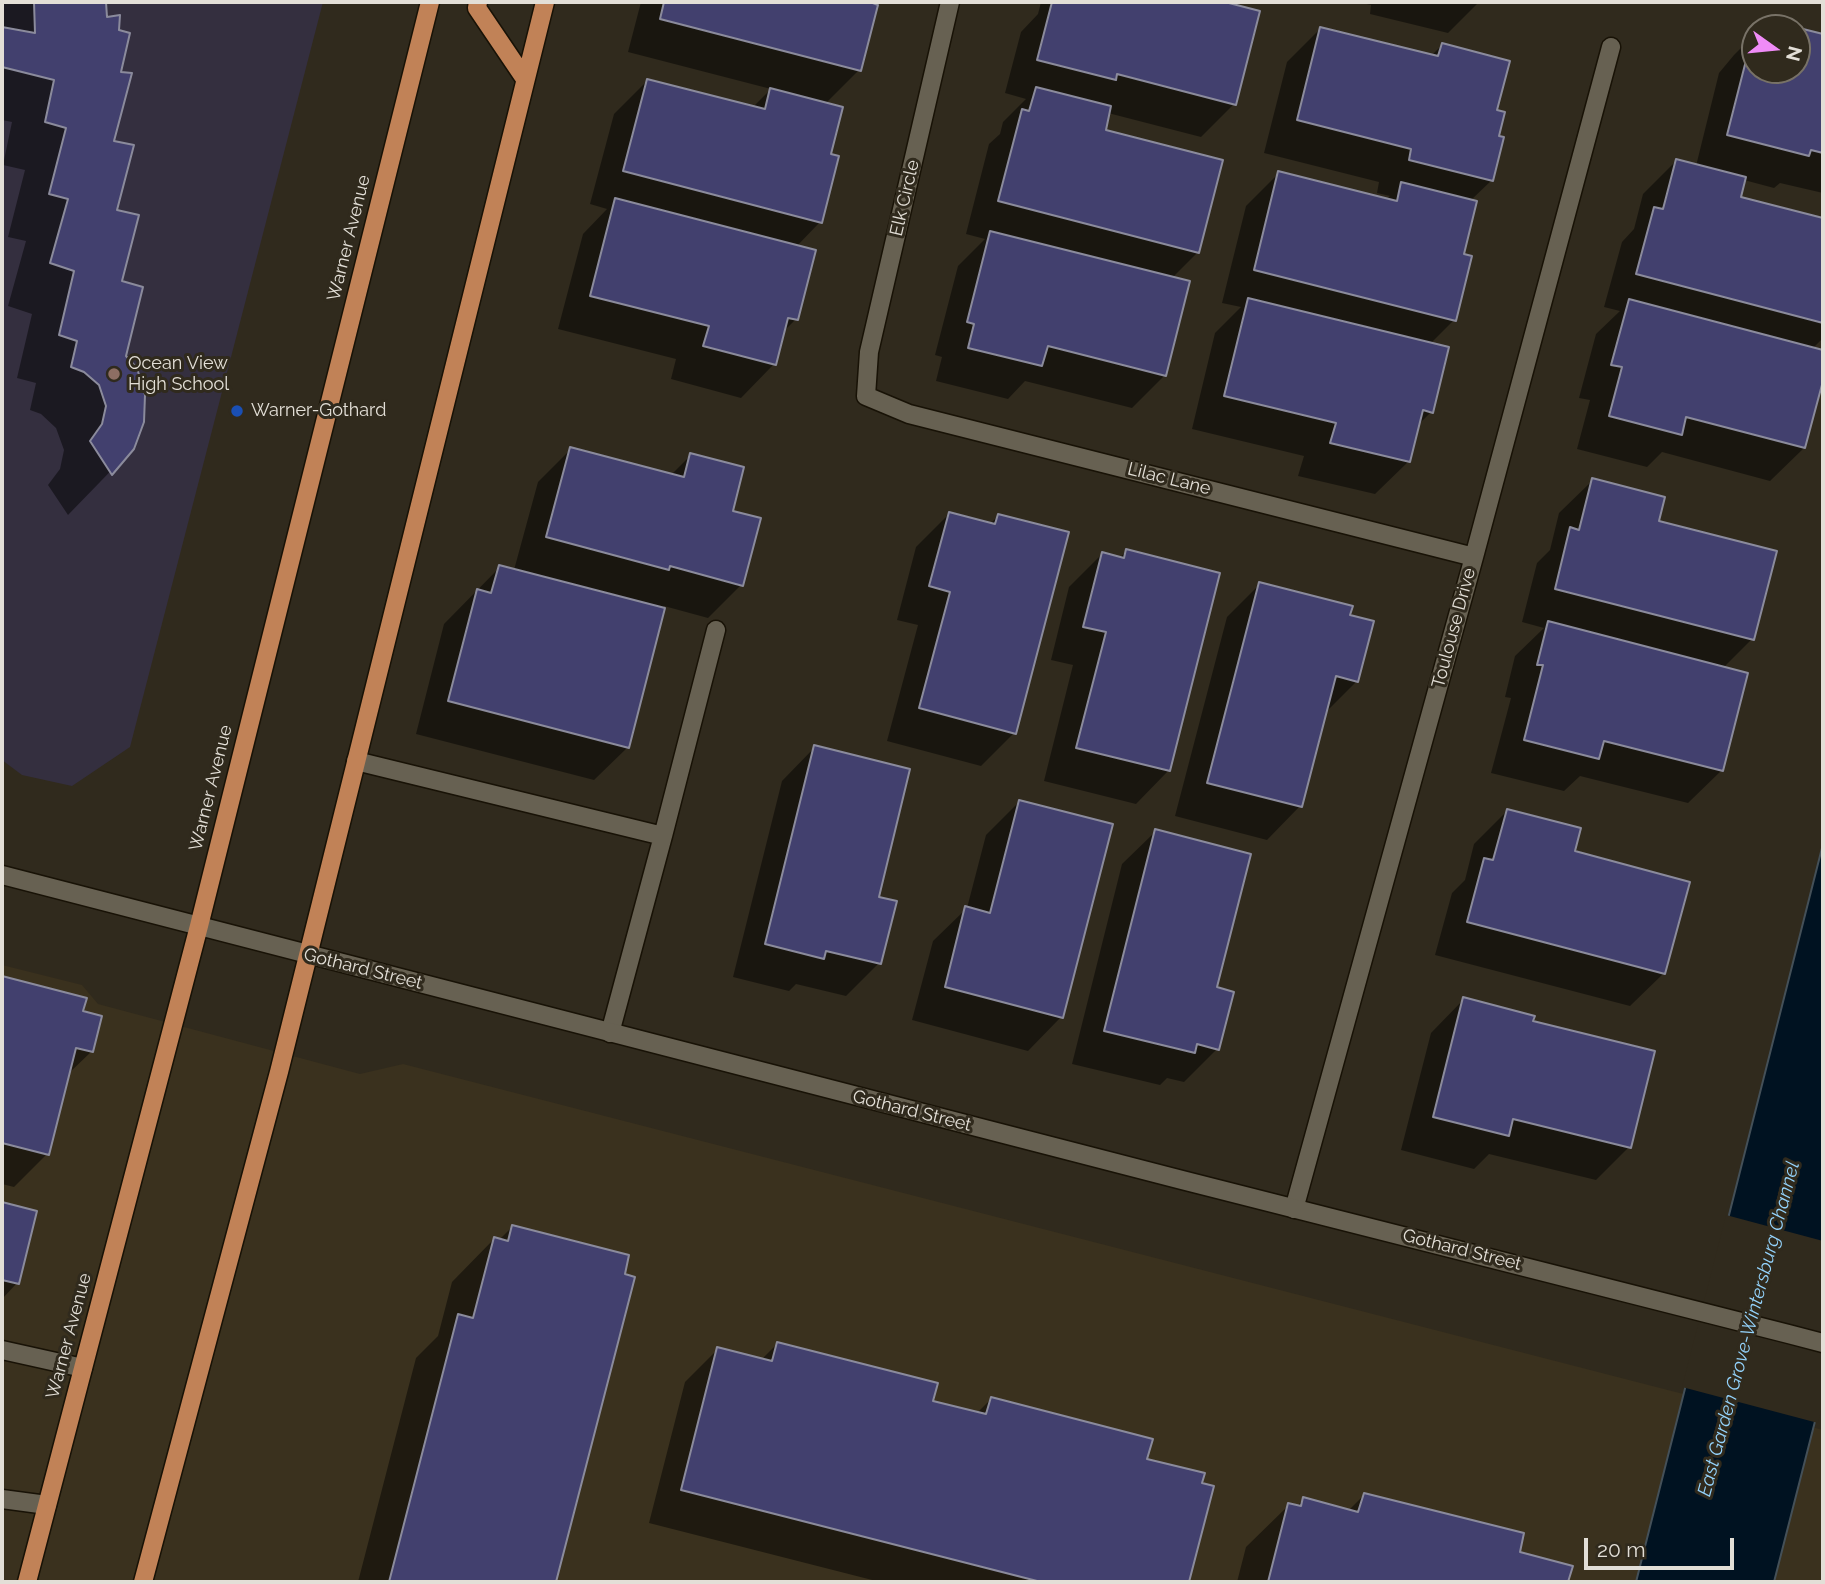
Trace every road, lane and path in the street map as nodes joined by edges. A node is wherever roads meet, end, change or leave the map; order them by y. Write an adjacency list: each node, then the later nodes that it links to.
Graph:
1 (429, 2): 13 (main road, Warner Avenue)
2 (478, 2): 6 (main road)
3 (545, 2): 6 (main road)
4 (950, 2): 7 (street, Elk Circle)
5 (1611, 47): 8 (street, Toulouse Drive)
6 (525, 79): 10 (main road)
7 (866, 396): 8 (street, Lilac Lane)
8 (1474, 556): 16 (street, Toulouse Drive)
9 (716, 630): 11 (street)
10 (356, 761): 11 (street); 14 (main road)
11 (663, 836): 15 (street)
12 (2, 875): 13 (street, Gothard Street)
13 (199, 926): 14 (street, Gothard Street); 19 (main road, Warner Avenue)
14 (308, 956): 15 (street, Gothard Street); 23 (main road)
15 (610, 1033): 16 (street, Gothard Street)
16 (1294, 1209): 17 (street, Gothard Street)
17 (1823, 1343)
18 (2, 1350): 19 (street)
19 (83, 1368): 21 (main road, Warner Avenue)
20 (2, 1499): 21 (street)
21 (47, 1505): 22 (main road, Warner Avenue)
22 (27, 1582)
23 (144, 1582)

